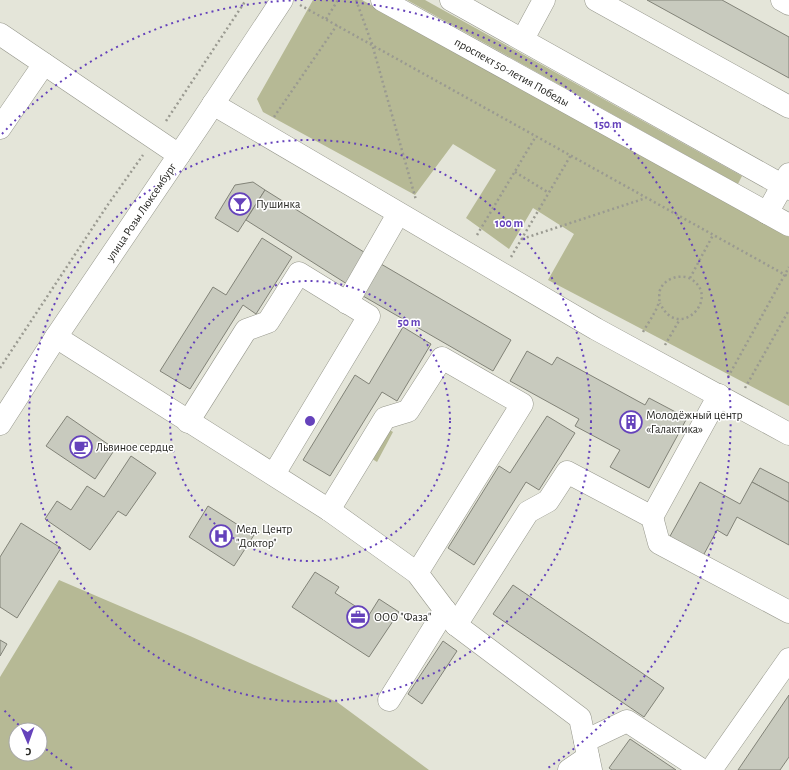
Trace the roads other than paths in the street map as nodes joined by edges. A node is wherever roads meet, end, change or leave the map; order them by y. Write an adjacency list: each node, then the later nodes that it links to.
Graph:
1 (382, 0): 16 (main road, проспект 50-летия Победы)
2 (451, 0): 9 (main road)
3 (544, 0): 9 (main road)
4 (596, 0): 12 (main road)
5 (782, 0): 7 (main road)
6 (290, 2): 11 (main road, улица Розы Люксембург)
7 (789, 4)
8 (0, 34): 10 (main road)
9 (523, 39): 15 (main road)
10 (44, 64): 13 (main road); 14 (main road)
11 (214, 104): 14 (main road, улица Розы Люксембург); 17 (main road)
12 (789, 107)
13 (1, 125)
14 (179, 155): 20 (main road, улица Розы Люксембург)
15 (787, 183): 16 (main road)
16 (767, 213): 18 (main road, проспект 50-летия Победы)
17 (398, 214): 19 (main road); 21 (main road)
18 (789, 225)
19 (347, 303): 22 (main road); 25 (main road)
20 (56, 336): 22 (main road); 23 (main road, улица Розы Люксембург)
21 (727, 400): 24 (main road); 27 (main road)
22 (188, 422): 25 (main road)
23 (0, 424)
24 (789, 434)
25 (274, 474): 26 (main road)
26 (329, 510): 28 (main road); 28 (main road)
27 (652, 517): 29 (main road); 30 (main road)
28 (417, 573): 30 (main road)
29 (789, 612)
30 (450, 617): 32 (main road); 33 (main road)
31 (789, 659): 36 (main road)
32 (389, 700)
33 (588, 756): 34 (main road); 35 (main road)
34 (570, 770)
35 (702, 770)
36 (710, 770)

